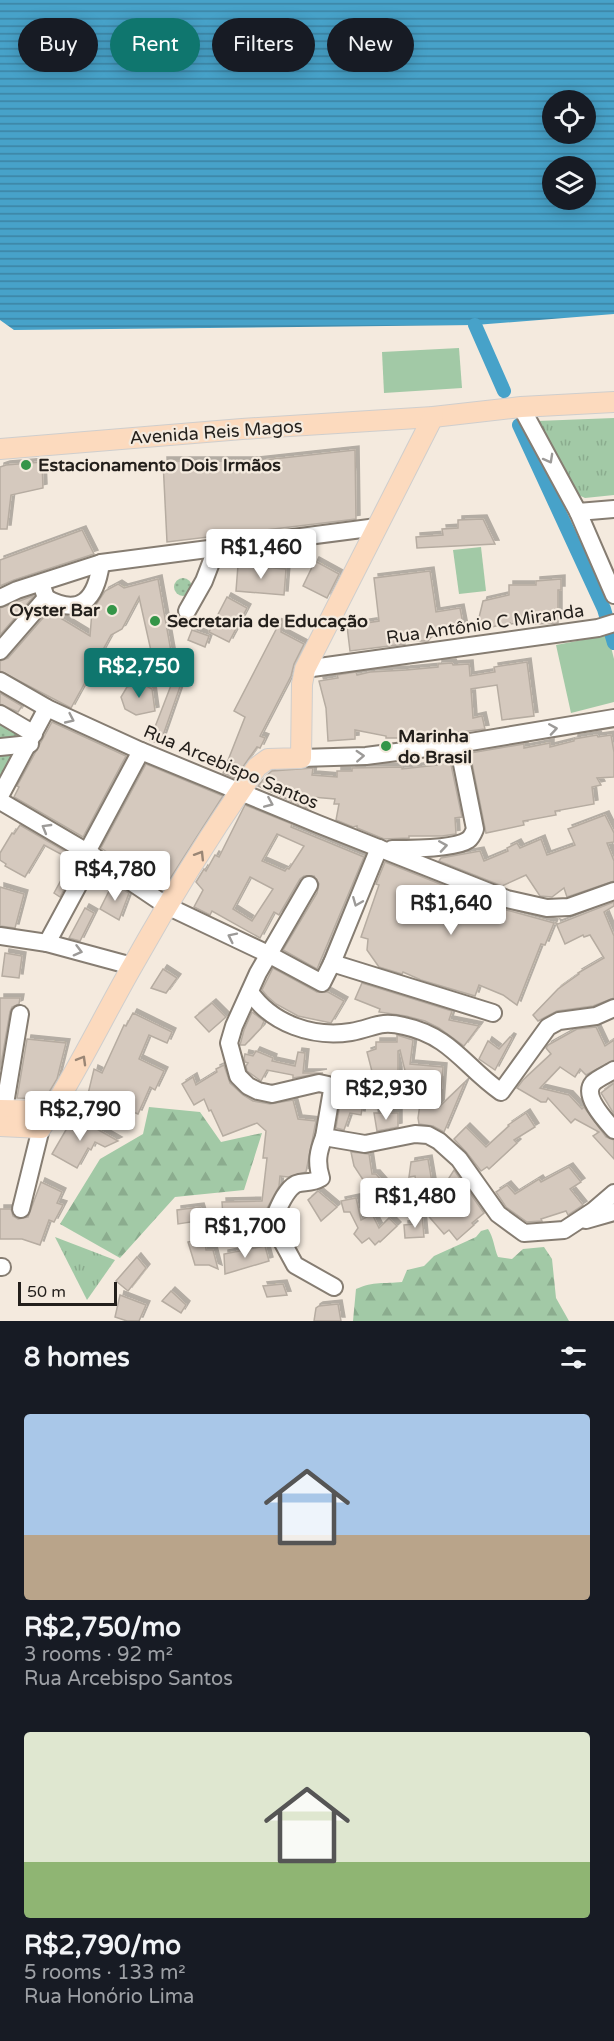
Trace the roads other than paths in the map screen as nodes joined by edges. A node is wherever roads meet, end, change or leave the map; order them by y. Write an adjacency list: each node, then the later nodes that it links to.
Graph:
1 (614, 402): 2 (main road, Avenida Reis Magos)
2 (521, 407): 3 (main road, Avenida Reis Magos); 6 (street, one-way to 6)
3 (433, 417): 4 (main road, Avenida Reis Magos); 7 (main road)
4 (0, 449)
5 (614, 509): 6 (street)
6 (578, 512): 11 (street)
7 (376, 527): 8 (street); 16 (main road)
8 (217, 547): 9 (street); 13 (street)
9 (101, 563): 10 (street); 10 (street)
10 (43, 591): 12 (street); 15 (street)
11 (614, 595)
12 (0, 598)
13 (187, 611)
14 (606, 626): 16 (street, Rua Antônio C Miranda)
15 (0, 651)
16 (305, 669): 25 (main road)
17 (0, 681): 18 (street, Rua Arcebispo Santos)
18 (47, 708): 21 (street); 24 (street, Rua Arcebispo Santos, one-way to 24)
19 (0, 714): 21 (street)
20 (614, 718): 22 (street, one-way to 20)
21 (32, 739): 23 (street); 27 (street)
22 (458, 744): 25 (street, one-way to 22); 29 (street, one-way to 22)
23 (0, 747)
24 (141, 751): 26 (street, Rua Arcebispo Santos); 30 (street)
25 (301, 758): 26 (main road)
26 (240, 791): 29 (street, Rua Arcebispo Santos, one-way to 29); 33 (main road, one-way to 26)
27 (0, 796)
28 (0, 801): 30 (street, one-way to 28)
29 (382, 849): 32 (street, Rua Arcebispo Santos); 37 (street, one-way to 37)
30 (90, 854): 33 (street); 35 (street)
31 (309, 885): 36 (street)
32 (614, 891)
33 (167, 906): 36 (street, one-way to 33); 38 (main road)
34 (0, 936): 35 (street)
35 (47, 943): 38 (street, one-way to 38)
36 (268, 954): 37 (street); 39 (street)
37 (332, 963): 41 (street)
38 (132, 966): 44 (main road, one-way to 38)
39 (250, 992): 40 (street); 48 (street)
40 (614, 1008)
41 (493, 1013)
42 (20, 1014): 45 (street)
43 (614, 1070): 47 (street)
44 (52, 1111): 45 (main road); 46 (main road)
45 (1, 1115): 46 (main road)
46 (41, 1128): 50 (street)
47 (614, 1130)
48 (324, 1137): 52 (street); 53 (street)
49 (614, 1193): 52 (street)
50 (21, 1209)
51 (614, 1212): 52 (street)
52 (577, 1222)
53 (334, 1287)

